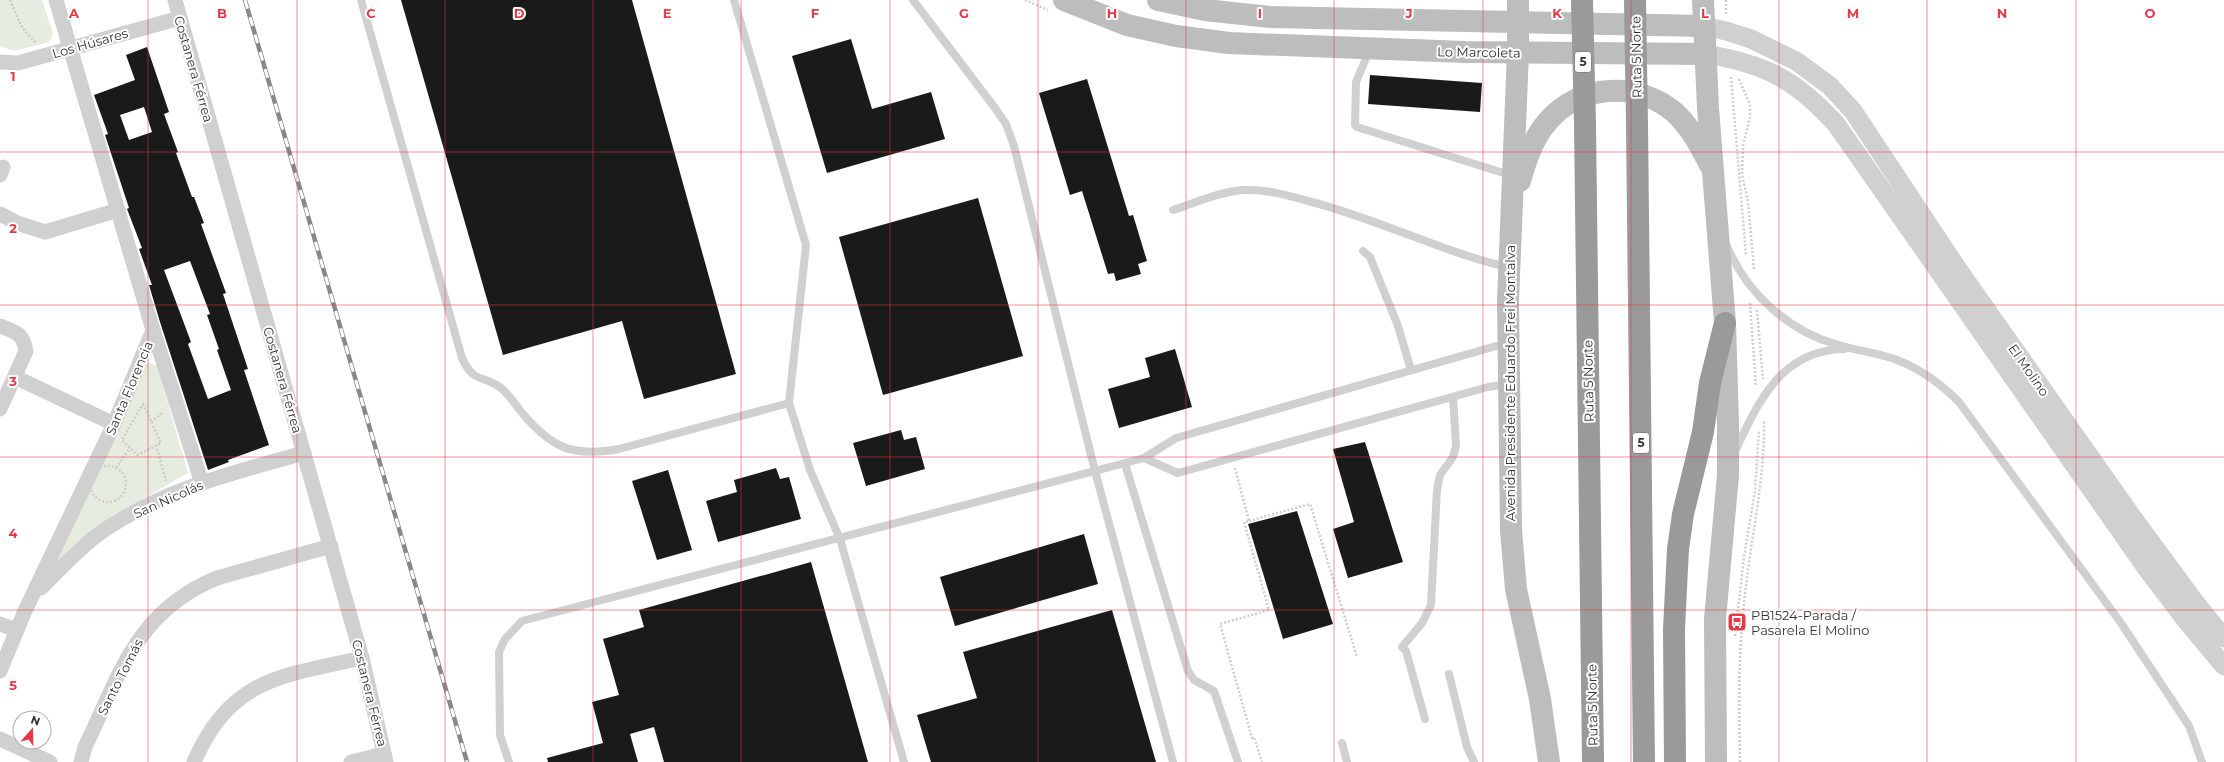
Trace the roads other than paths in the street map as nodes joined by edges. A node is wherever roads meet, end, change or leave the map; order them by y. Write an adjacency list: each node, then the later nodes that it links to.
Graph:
1 (56, 0): 15 (street, Santa Florencia)
2 (175, 0): 12 (street, Costanera Férrea)
3 (361, 0): 39 (lane)
4 (734, 0): 39 (lane)
5 (913, 0): 46 (lane)
6 (1064, 0): 16 (main road, Lo Marcoleta)
7 (1518, 0): 13 (main road, Avenida Presidente Eduardo Frei Montalva)
8 (1582, 0): 73 (highway, Ruta 5 Norte / 5, bridge)
9 (1635, 0): 74 (highway, Ruta 5 Norte / 5, bridge)
10 (1703, 0): 14 (main road)
11 (1172, 2): 13 (main road)
12 (180, 18): 15 (street, Los Húsares); 42 (street, Costanera Férrea)
13 (1518, 21): 14 (main road); 17 (main road, Avenida Presidente Eduardo Frei Montalva)
14 (1703, 26): 18 (main road); 53 (street, El Molino)
15 (71, 49): 19 (street, Los Húsares); 24 (street, Santa Florencia)
16 (1370, 49): 17 (main road, Lo Marcoleta); 22 (lane)
17 (1518, 52): 18 (main road, Lo Marcoleta); 22 (main road, Avenida Presidente Eduardo Frei Montalva)
18 (1706, 54): 20 (street, Lo Marcoleta); 21 (main road)
19 (0, 62)
20 (1860, 159): 55 (street, El Molino)
21 (1714, 173): 23 (main road); 27 (main road)
22 (1512, 176): 23 (main road, Avenida Presidente Eduardo Frei Montalva)
23 (1511, 209): 29 (main road, Avenida Presidente Eduardo Frei Montalva)
24 (118, 210): 26 (street); 32 (street, Santa Florencia)
25 (1173, 210): 29 (lane)
26 (0, 214)
27 (1718, 220): 30 (main road); 34 (lane)
28 (1363, 251): 35 (lane)
29 (1508, 267): 33 (main road, Avenida Presidente Eduardo Frei Montalva)
30 (1725, 323): 45 (main road); 75 (highway)
31 (0, 326): 36 (street)
32 (153, 330): 41 (street, Santa Florencia); 47 (street)
33 (1508, 348): 35 (lane); 37 (main road, Avenida Presidente Eduardo Frei Montalva)
34 (1851, 349): 45 (lane); 77 (lane)
35 (1411, 370): 43 (lane)
36 (15, 377): 40 (street); 41 (street)
37 (1509, 384): 38 (lane); 72 (main road, Avenida Presidente Eduardo Frei Montalva)
38 (1453, 397): 43 (lane); 58 (lane)
39 (789, 403): 48 (lane)
40 (0, 410)
41 (114, 424): 50 (street, Santa Florencia)
42 (304, 453): 47 (street, San Nicolás); 49 (street, Costanera Férrea)
43 (1144, 458): 44 (lane)
44 (1125, 464): 46 (lane); 69 (lane)
45 (1728, 468): 76 (main road)
46 (1095, 471): 48 (lane); 68 (lane)
47 (202, 483): 50 (street, San Nicolás)
48 (840, 539): 66 (lane); 67 (lane)
49 (331, 546): 54 (street, Costanera Férrea); 63 (street, Santo Tomás)
50 (33, 596): 52 (street, Santa Florencia)
51 (0, 624): 52 (street)
52 (16, 630): 56 (street, Santa Florencia)
53 (2224, 638)
54 (362, 658): 61 (street, Costanera Férrea); 64 (street)
55 (2224, 666)
56 (0, 671)
57 (1449, 674): 71 (lane)
58 (1425, 718)
59 (0, 739): 62 (street)
60 (1342, 743): 70 (lane)
61 (385, 758): 65 (street)
62 (50, 762)
63 (81, 762)
64 (194, 762)
65 (351, 762)
66 (509, 762)
67 (904, 762)
68 (1173, 762)
69 (1238, 762)
70 (1347, 762)
71 (1474, 762)
72 (1549, 762)
73 (1593, 762)
74 (1644, 762)
75 (1675, 762)
76 (1716, 762)
77 (2202, 762)

